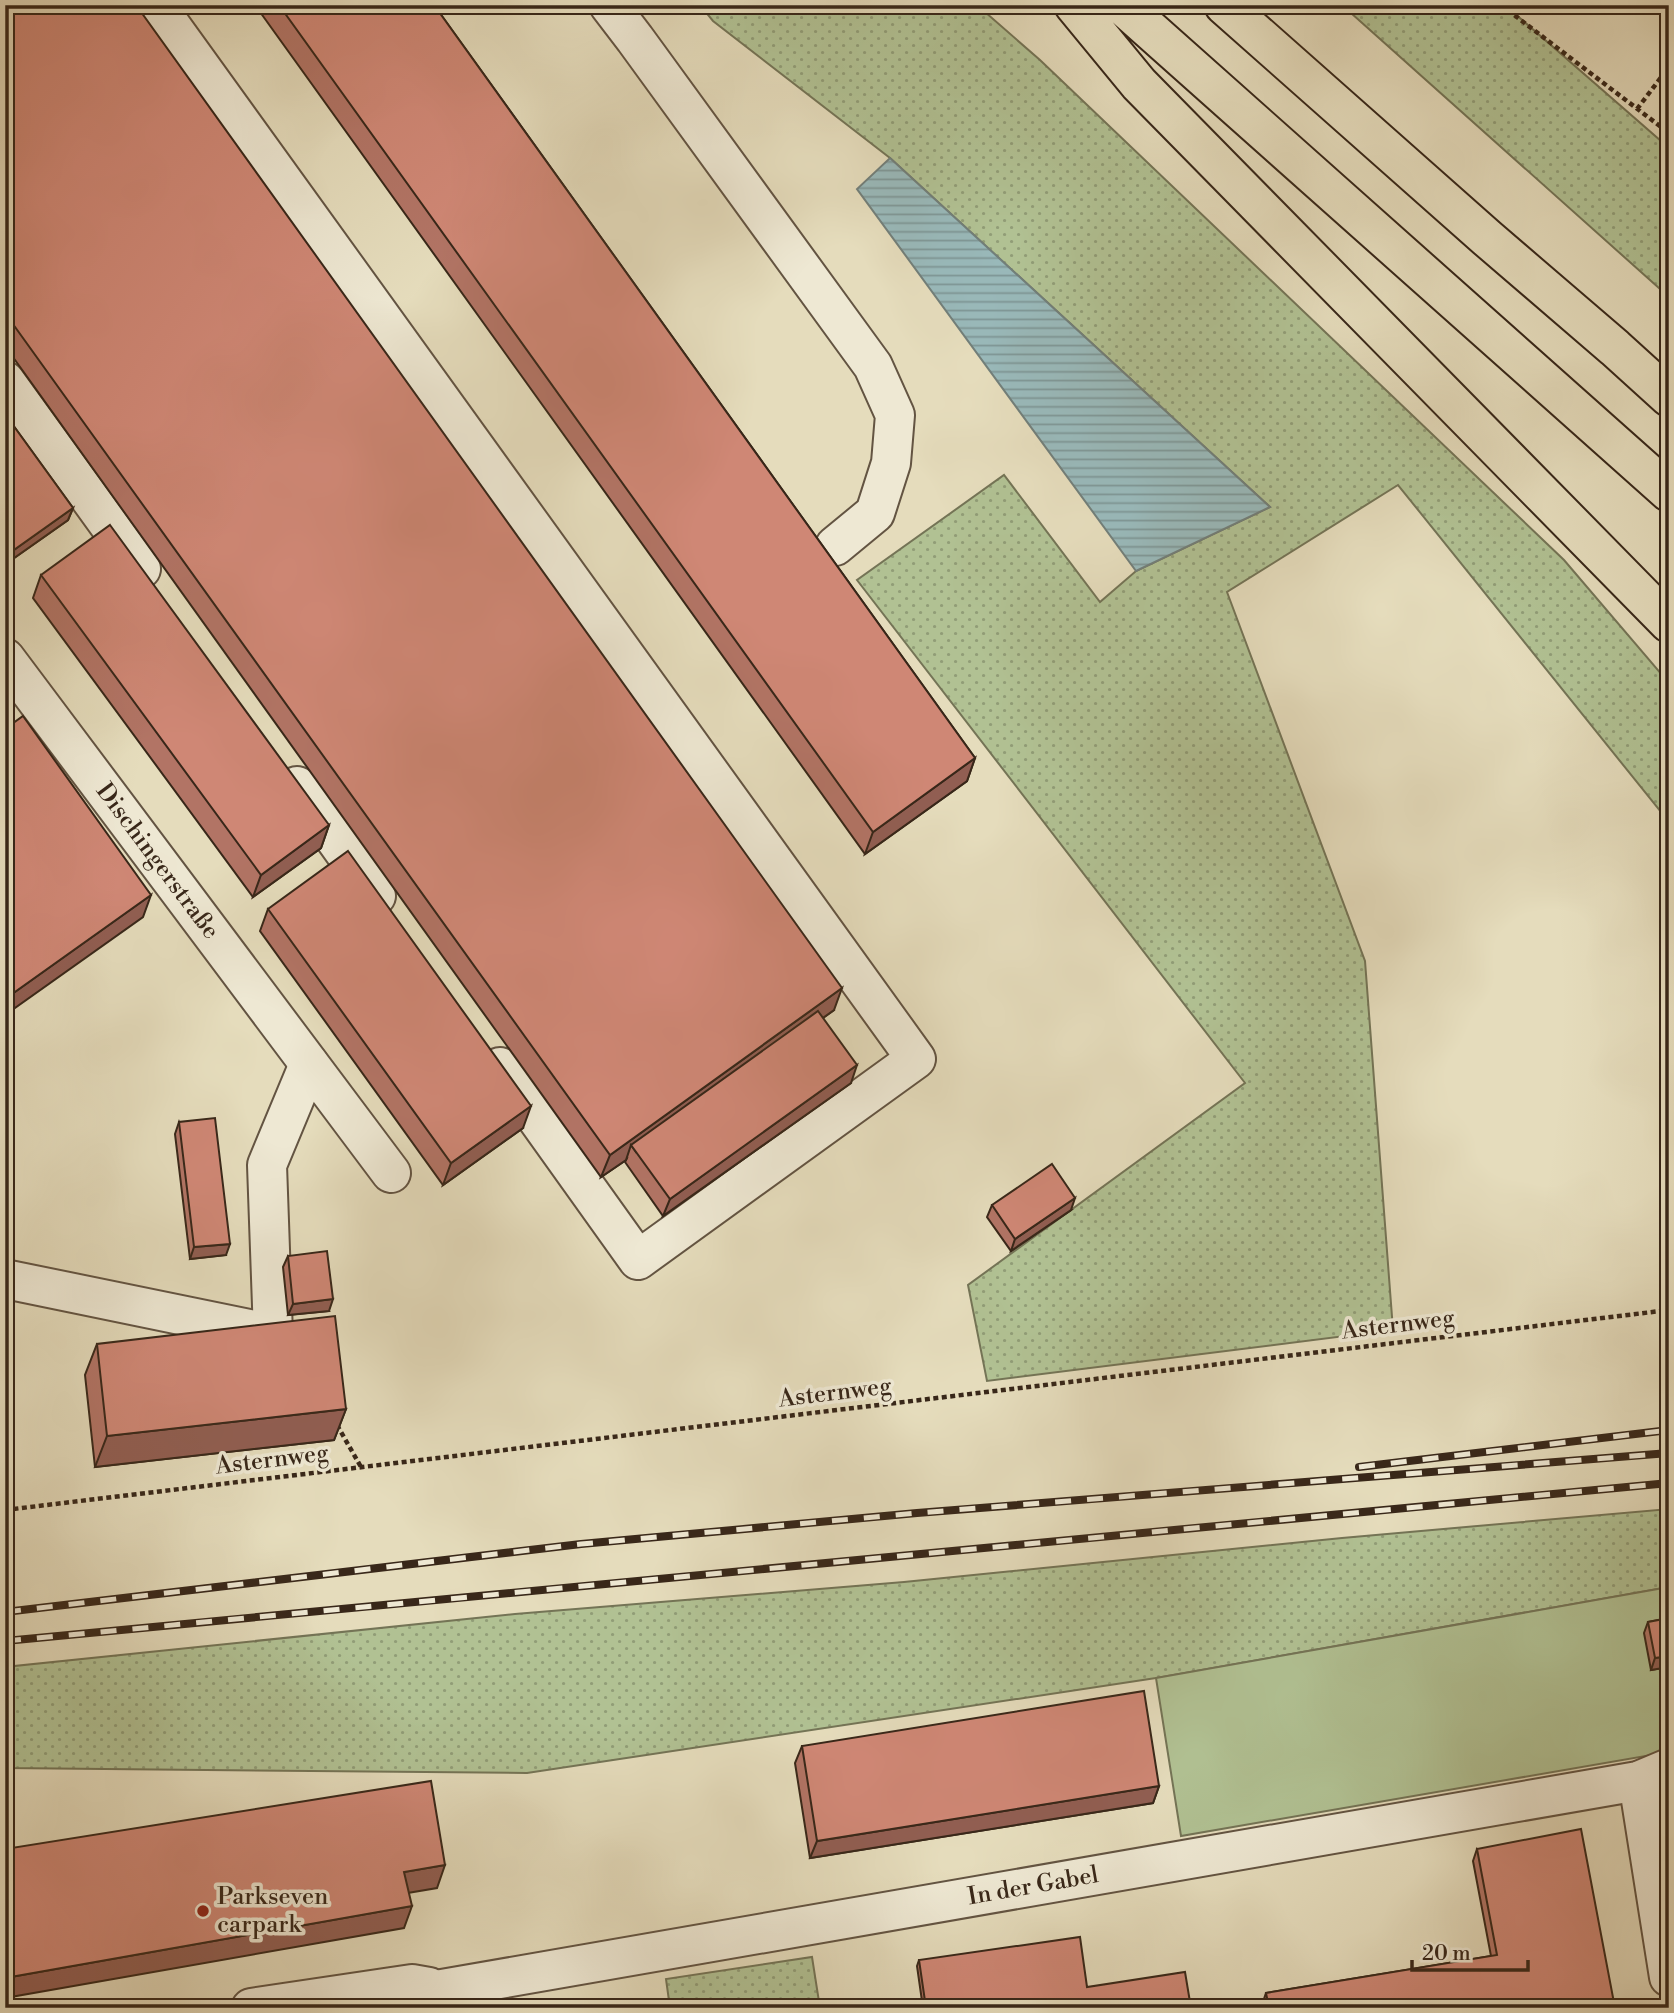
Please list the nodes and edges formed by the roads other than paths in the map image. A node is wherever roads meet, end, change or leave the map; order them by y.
1 (156, 5) edge
2 (609, 5) edge
3 (1073, 5) edge
4 (1122, 5) edge
5 (1224, 5) edge
6 (1615, 348) junction
7 (1669, 371) edge
8 (5, 381) edge
9 (1669, 397) edge
10 (1669, 492) edge
11 (835, 546) dead end
12 (159, 595) edge
13 (1669, 623) edge
14 (5, 658) edge
15 (281, 764) edge
16 (395, 922) edge
17 (476, 1034) edge
18 (309, 1064) junction
19 (391, 1173) dead end
20 (5, 1279) edge
21 (1653, 1774) edge
22 (1669, 1977) edge
23 (442, 1989) junction
24 (251, 2008) edge
25 (398, 2008) edge

1 - 17 street
2 - 11 street
3 - 13 highway
4 - 10 highway
5 - 6 highway
6 - 7 highway
6 - 9 highway
8 - 12 street
14 - 18 street, Dischingerstraße
15 - 16 street
18 - 19 street, Dischingerstraße
18 - 20 street
21 - 22 street
21 - 23 street, In der Gabel
23 - 24 street
23 - 25 street, In der Gabel

